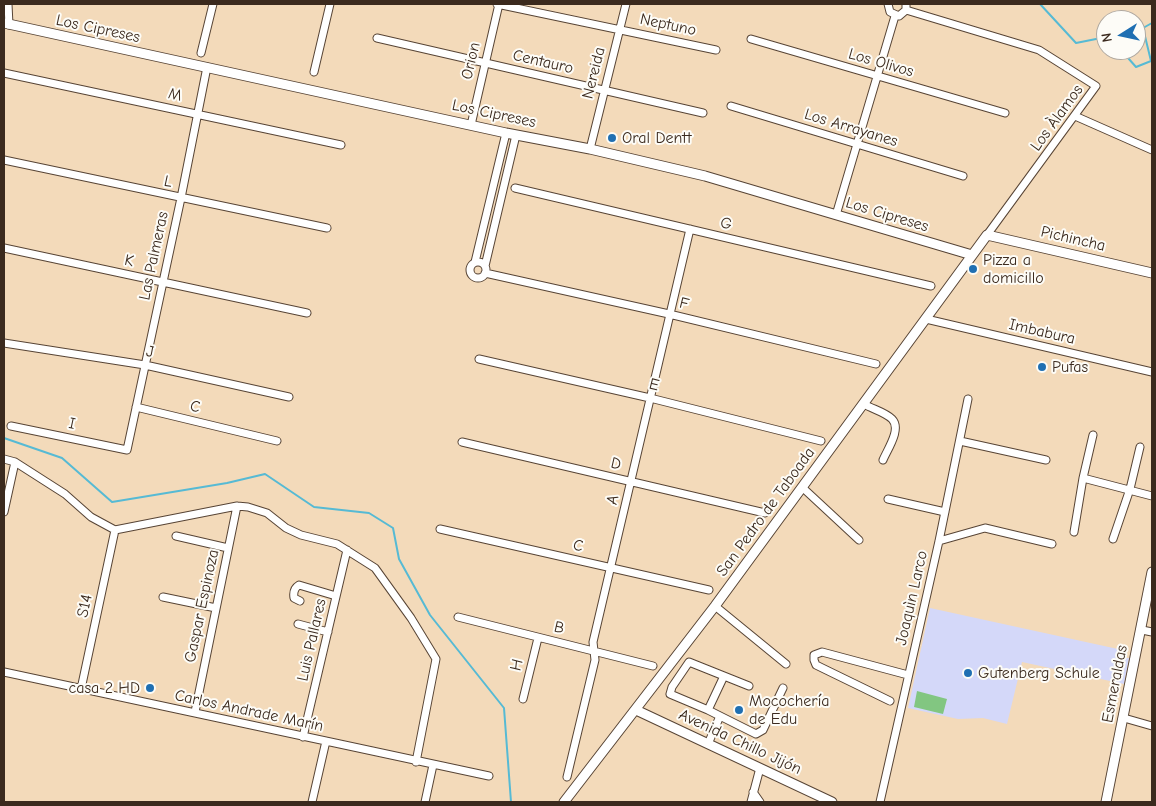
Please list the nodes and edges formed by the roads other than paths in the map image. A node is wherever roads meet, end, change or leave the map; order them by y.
1 (8, 4) edge
2 (213, 4) edge
3 (330, 4) edge
4 (498, 4) edge
5 (626, 4) edge
6 (888, 4) edge
7 (906, 7) edge
8 (895, 16) junction
9 (6, 24) edge
10 (620, 29) junction
11 (377, 38) dead end
12 (750, 39) dead end
13 (716, 50) dead end
14 (201, 53) dead end
15 (485, 63) junction
16 (207, 68) junction
17 (314, 72) dead end
18 (4, 73) edge
19 (877, 76) junction
20 (604, 91) junction
21 (732, 106) dead end
22 (703, 113) dead end
23 (1004, 113) dead end
24 (198, 114) junction
25 (1076, 116) junction
26 (471, 125) junction
27 (506, 133) junction
28 (516, 135) junction
29 (856, 144) junction
30 (341, 145) dead end
31 (590, 149) junction
32 (1152, 150) edge
33 (4, 160) edge
34 (963, 176) dead end
35 (515, 188) dead end
36 (181, 198) junction
37 (836, 215) junction
38 (327, 228) dead end
39 (690, 229) junction
40 (987, 235) junction
41 (4, 248) edge
42 (972, 256) junction
43 (475, 262) junction
44 (485, 270) junction
45 (1152, 273) edge
46 (163, 282) junction
47 (931, 286) dead end
48 (307, 313) dead end
49 (669, 314) junction
50 (926, 319) junction
51 (4, 343) edge
52 (479, 359) dead end
53 (876, 364) dead end
54 (145, 365) junction
55 (1152, 372) edge
56 (289, 397) dead end
57 (650, 398) junction
58 (968, 399) dead end
59 (864, 404) junction
60 (136, 407) junction
61 (11, 426) dead end
62 (1093, 435) dead end
63 (277, 441) dead end
64 (821, 441) dead end
65 (960, 441) junction
66 (462, 442) dead end
67 (1140, 447) dead end
68 (127, 450) joint
69 (4, 459) edge
70 (882, 460) dead end
71 (1046, 460) dead end
72 (15, 462) junction
73 (1083, 478) junction
74 (631, 482) junction
75 (803, 488) junction
76 (1130, 489) junction
77 (1152, 496) edge
78 (888, 499) dead end
79 (237, 506) junction
80 (4, 512) edge
81 (945, 512) junction
82 (765, 513) dead end
83 (440, 529) dead end
84 (115, 530) junction
85 (1074, 532) dead end
86 (176, 536) dead end
87 (1113, 539) dead end
88 (859, 540) dead end
89 (939, 541) junction
90 (1052, 544) dead end
91 (228, 548) junction
92 (347, 550) junction
93 (610, 567) junction
94 (1152, 572) edge
95 (709, 590) dead end
96 (336, 596) junction
97 (163, 597) dead end
98 (300, 601) dead end
99 (715, 606) junction
100 (216, 608) junction
101 (458, 617) dead end
102 (298, 624) dead end
103 (1142, 630) junction
104 (328, 632) junction
105 (1152, 632) edge
106 (538, 638) junction
107 (595, 651) junction
108 (786, 664) dead end
109 (653, 666) dead end
110 (4, 672) edge
111 (908, 675) junction
112 (724, 676) junction
113 (749, 686) dead end
114 (783, 688) dead end
115 (81, 689) junction
116 (523, 699) dead end
117 (890, 701) dead end
118 (636, 710) junction
119 (708, 710) junction
120 (195, 712) junction
121 (720, 716) junction
122 (1124, 718) junction
123 (1152, 726) edge
124 (303, 737) junction
125 (326, 741) junction
126 (708, 744) junction
127 (416, 762) junction
128 (433, 765) junction
129 (760, 768) junction
130 (489, 776) dead end
131 (567, 777) dead end
132 (753, 792) junction
133 (312, 802) edge
134 (425, 802) edge
135 (564, 802) edge
136 (751, 802) edge
137 (760, 802) edge
138 (832, 802) edge
139 (880, 802) edge
140 (1106, 802) edge

1 - 9 street
2 - 14 street
3 - 17 street
4 - 10 street, Neptuno
4 - 15 street, Orion
5 - 10 street, Nereida
6 - 8 street
7 - 8 street
7 - 25 street, Los Àlamos
8 - 19 street
9 - 16 street, Los Cipreses
10 - 13 street, Neptuno
10 - 20 street, Nereida
11 - 15 street, Centauro
12 - 19 street, Los Olivos
15 - 20 street, Centauro
15 - 26 street, Orion
16 - 24 street, Las Palmeras
16 - 26 street, Los Cipreses
18 - 24 street, M
19 - 23 street, Los Olivos
19 - 29 street
20 - 22 street, Centauro
20 - 31 street, Nereida
21 - 29 street, Los Arrayanes
24 - 30 street, M
24 - 36 street, Las Palmeras
25 - 32 street
25 - 40 street, Los Àlamos
26 - 27 street, Los Cipreses
27 - 28 street, Los Cipreses
27 - 43 street
28 - 31 street, Los Cipreses
28 - 44 street
29 - 34 street, Los Arrayanes
29 - 37 street
31 - 37 street, Los Cipreses
33 - 36 street, L
35 - 39 street, G
36 - 38 street, L
36 - 46 street, Las Palmeras
37 - 42 street, Los Cipreses
39 - 47 street, G
39 - 49 street, A
40 - 42 street, San Pedro de Taboada
40 - 45 street, Pichincha
41 - 46 street, K
42 - 50 street, San Pedro de Taboada
43 - 44 street
43 - 44 street
44 - 49 street, F
46 - 48 street, K
46 - 54 street, Las Palmeras
49 - 53 street, F
49 - 57 street, A
50 - 55 street, Imbabura
50 - 59 street, San Pedro de Taboada
51 - 54 street, J
52 - 57 street, E
54 - 56 street, J
54 - 60 street, Las Palmeras
57 - 64 street, E
57 - 74 street, A
58 - 65 street, Joaquìn Larco
59 - 70 street
59 - 75 street, San Pedro de Taboada
60 - 63 street, C
60 - 68 street, Las Palmeras
61 - 68 street, I
62 - 73 street
65 - 71 street
65 - 81 street, Joaquìn Larco
66 - 74 street, D
67 - 76 street
69 - 72 street
72 - 80 street
72 - 84 street
73 - 76 street
73 - 85 street
74 - 82 street, D
74 - 93 street, A
75 - 88 street
75 - 99 street, San Pedro de Taboada
76 - 77 street
76 - 87 street
78 - 81 street
79 - 84 street
79 - 91 street, Gaspar Espinoza
79 - 92 street
81 - 89 street, Joaquìn Larco
83 - 93 street, C
84 - 115 street, S14
86 - 91 street
89 - 90 street
89 - 111 street, Joaquìn Larco
91 - 100 street, Gaspar Espinoza
92 - 96 street, Luis Pallares
92 - 127 street
93 - 95 street, C
93 - 107 street, A
94 - 103 street, Esmeraldas
96 - 98 street
96 - 104 street, Luis Pallares
97 - 100 street
99 - 108 street
99 - 118 street, San Pedro de Taboada
100 - 120 street, Gaspar Espinoza
101 - 106 street, B
102 - 104 street
103 - 105 street
103 - 122 street, Esmeraldas
104 - 124 street, Luis Pallares
106 - 107 street, B
106 - 116 street, H
107 - 109 street, B
107 - 131 street, A
110 - 115 street, Carlos Andrade Marín
111 - 117 street
111 - 139 street, Joaquìn Larco
112 - 113 street
112 - 119 street
112 - 119 street
114 - 121 street
115 - 120 street, Carlos Andrade Marín
118 - 126 street, Avenida Chillo Jijón
118 - 135 street, San Pedro de Taboada
119 - 121 street
120 - 124 street, Carlos Andrade Marín
121 - 126 street
122 - 123 street
122 - 140 street, Esmeraldas
124 - 125 street, Carlos Andrade Marín
125 - 127 street, Carlos Andrade Marín
125 - 133 street
126 - 129 street, Avenida Chillo Jijón
127 - 128 street, Carlos Andrade Marín
128 - 130 street, Carlos Andrade Marín
128 - 134 street
129 - 132 street
129 - 138 street, Avenida Chillo Jijón
132 - 136 street
132 - 137 street

